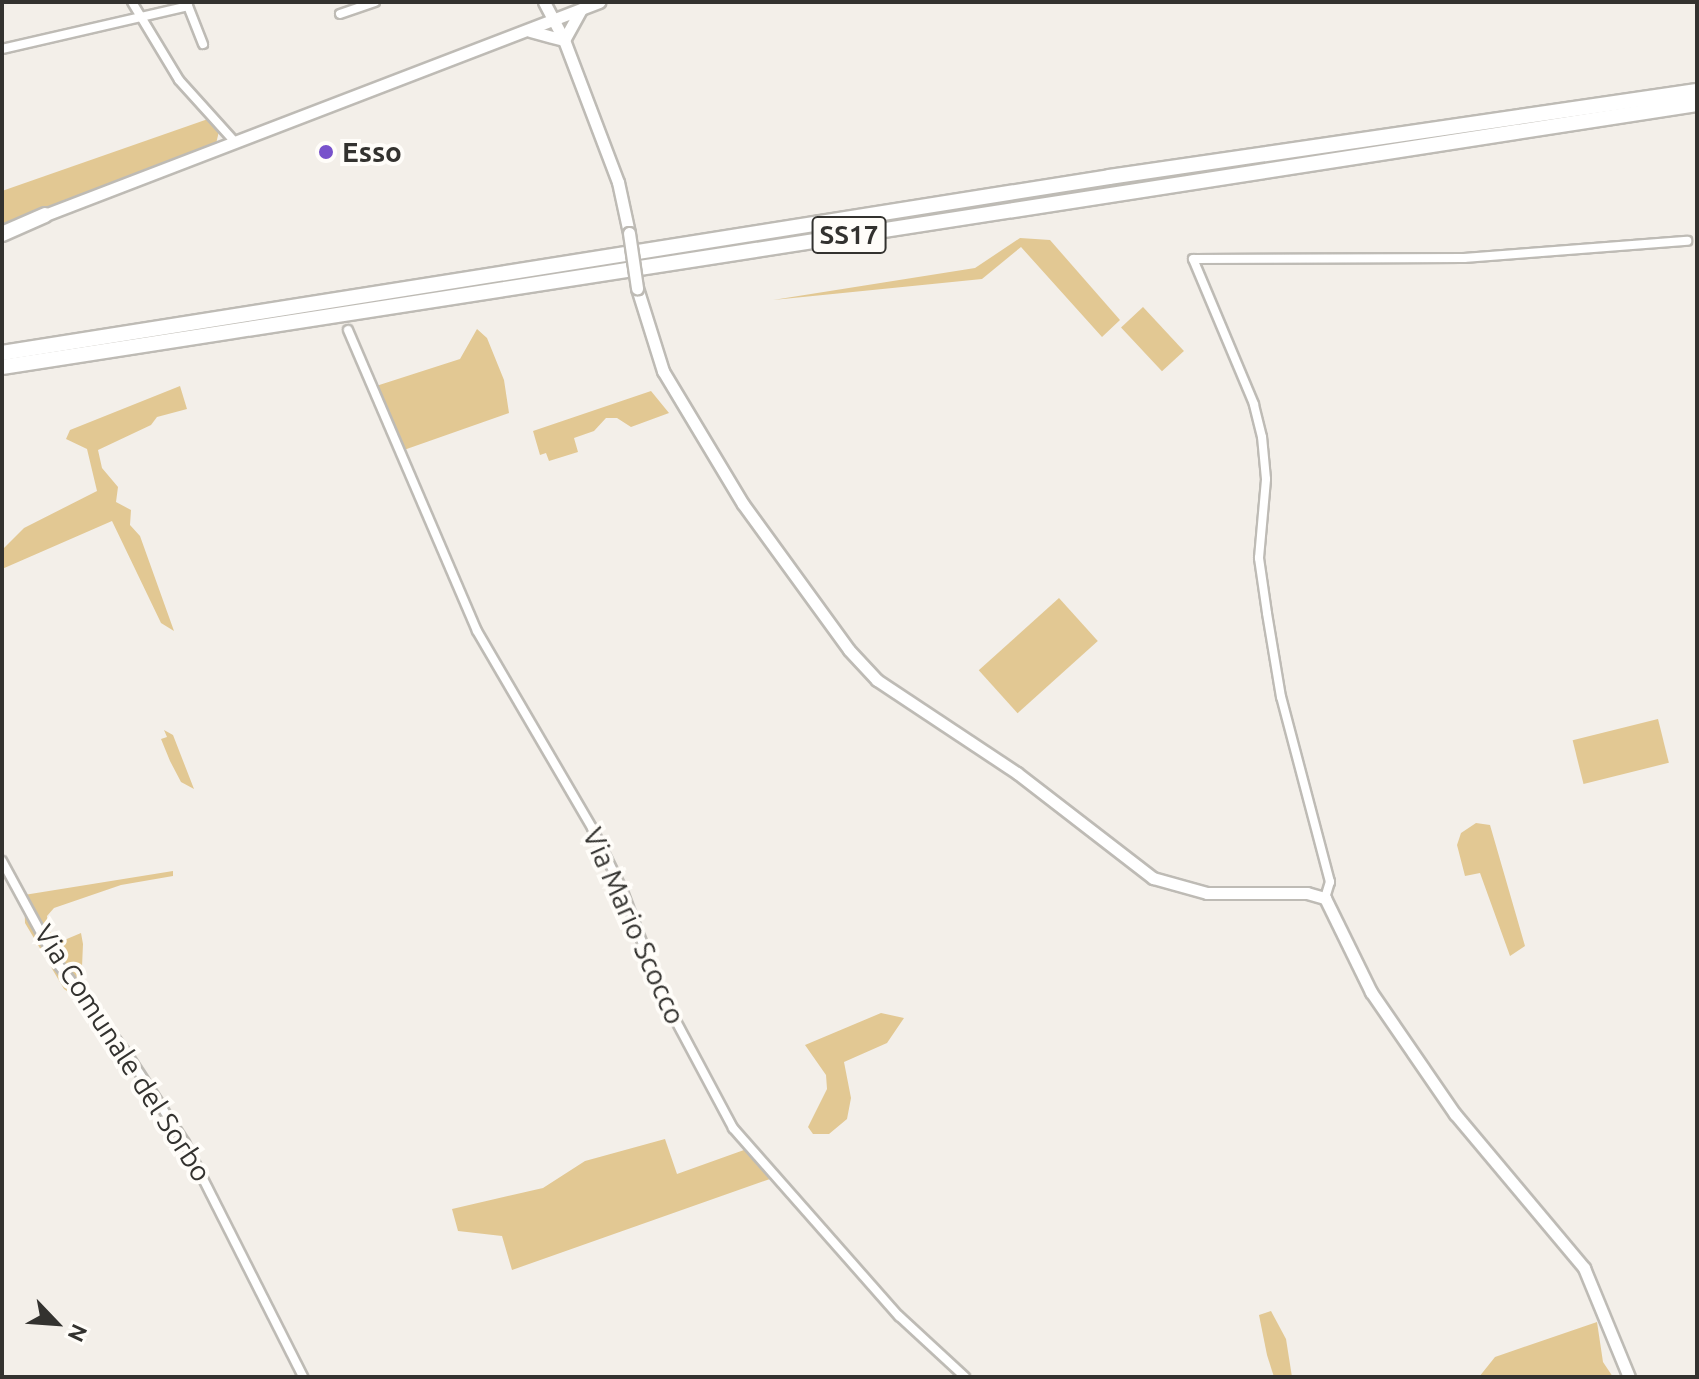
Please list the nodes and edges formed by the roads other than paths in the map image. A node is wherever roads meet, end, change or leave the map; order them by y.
1 (132, 2) edge
2 (375, 2) edge
3 (544, 2) edge
4 (599, 2) edge
5 (583, 8) junction
6 (340, 14) dead end
7 (139, 15) junction
8 (554, 19) junction
9 (525, 30) junction
10 (564, 40) junction
11 (203, 44) dead end
12 (2, 49) edge
13 (1697, 91) edge
14 (1697, 104) edge
15 (235, 142) junction
16 (45, 215) junction
17 (2, 227) edge
18 (2, 234) edge
19 (1687, 241) dead end
20 (348, 330) dead end
21 (2, 353) edge
22 (2, 367) edge
23 (2, 861) edge
24 (1325, 898) junction
25 (303, 1377) edge
26 (965, 1377) edge
27 (1629, 1377) edge

1 - 7 street
2 - 6 street
3 - 8 street
4 - 5 street
5 - 8 street
5 - 10 street
7 - 11 street
7 - 12 street
7 - 15 street
8 - 9 street
8 - 10 street
9 - 10 street
9 - 15 street
10 - 24 street, bridge
13 - 21 highway, SS17
14 - 22 highway, SS17
15 - 16 street
16 - 17 highway
16 - 18 highway
19 - 24 street
20 - 26 street, Via Mario Scocco
23 - 25 street, Via Comunale del Sorbo
24 - 27 street

